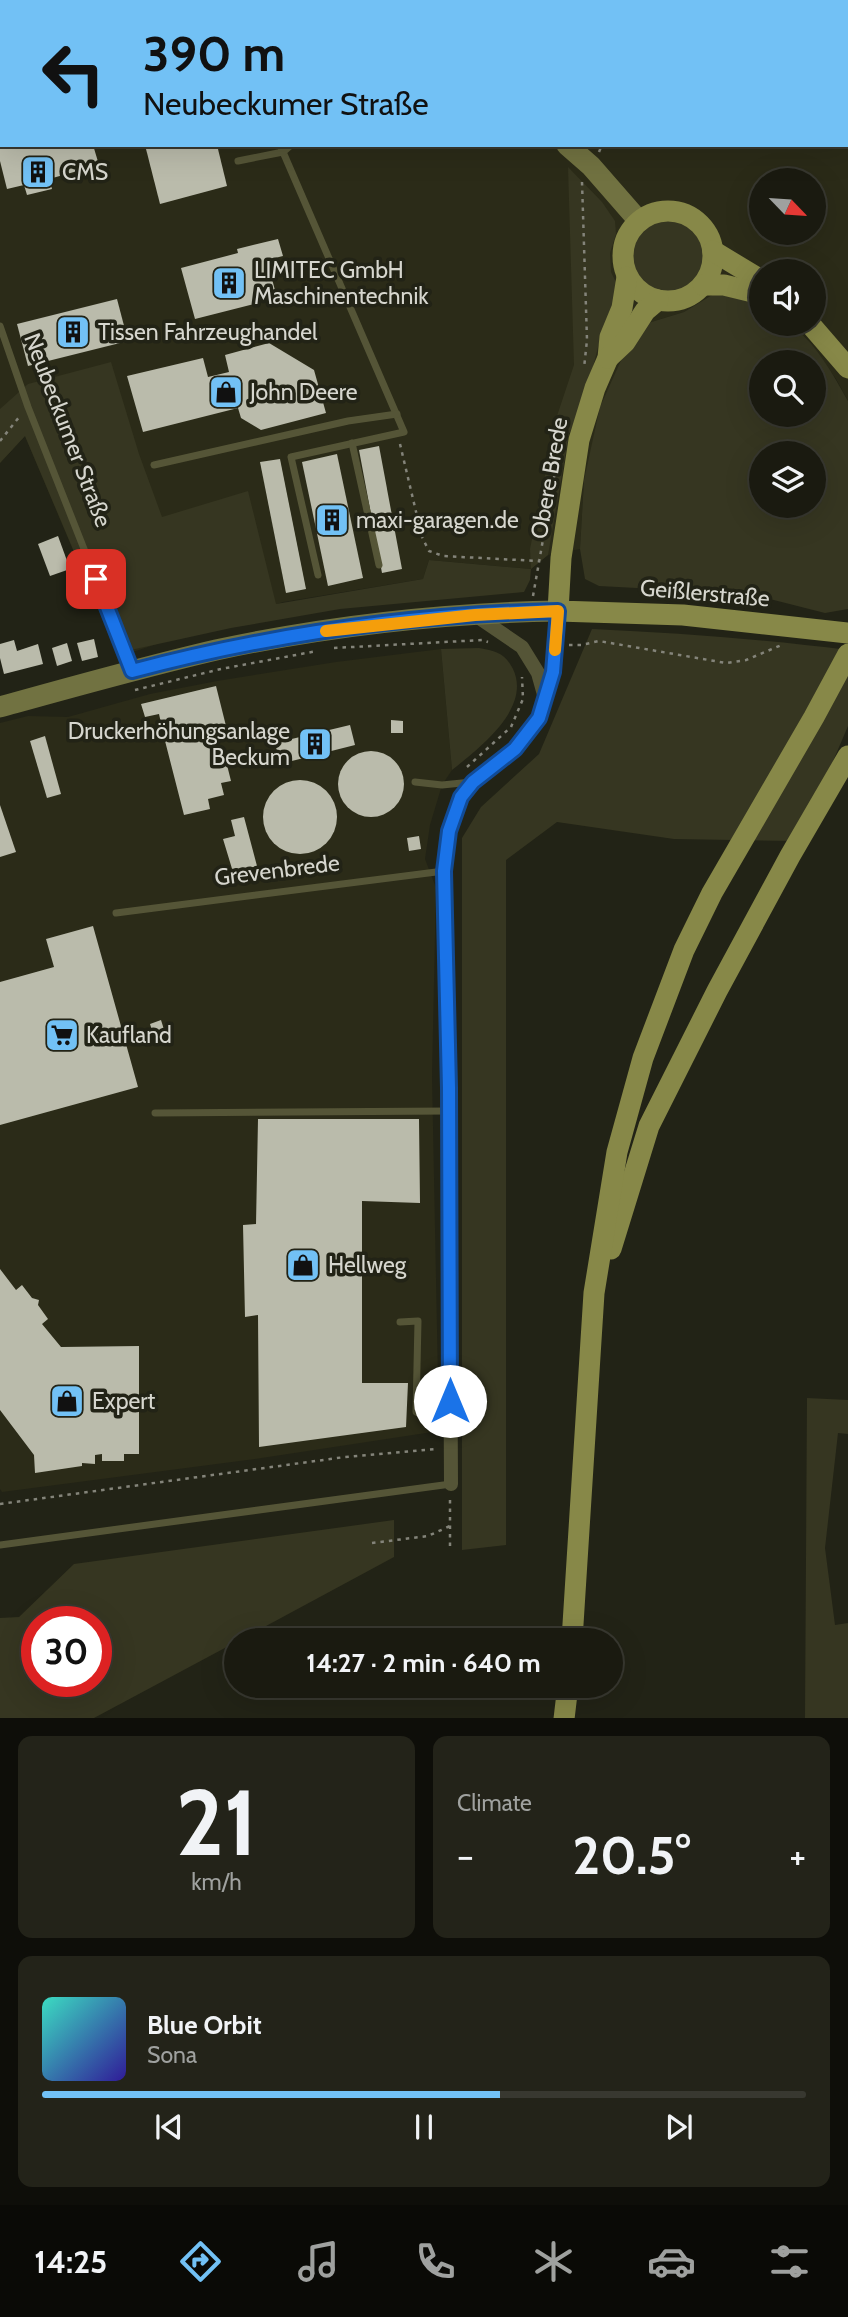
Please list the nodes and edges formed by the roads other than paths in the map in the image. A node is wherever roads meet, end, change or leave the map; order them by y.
1 (569, 147) edge
2 (281, 148) edge
3 (238, 161) dead end
4 (639, 221) junction
5 (713, 251) junction
6 (749, 273) edge
7 (627, 277) junction
8 (703, 285) junction
9 (749, 291) edge
10 (658, 300) junction
11 (0, 326) edge
12 (820, 336) edge
13 (608, 358) junction
14 (848, 368) edge
15 (397, 414) junction
16 (352, 443) junction
17 (154, 465) dead end
18 (379, 565) dead end
19 (318, 575) dead end
20 (558, 611) junction
21 (475, 615) junction
22 (848, 633) edge
23 (848, 654) edge
24 (132, 681) junction
25 (545, 699) junction
26 (0, 707) edge
27 (848, 756) edge
28 (415, 782) dead end
29 (473, 782) junction
30 (444, 871) junction
31 (116, 913) dead end
32 (449, 1111) junction
33 (156, 1113) dead end
34 (594, 1293) junction
35 (400, 1322) dead end
36 (450, 1427) junction
37 (450, 1484) joint
38 (0, 1545) edge
39 (573, 1628) edge
40 (566, 1698) edge
41 (564, 1718) edge

1 - 4 main road
2 - 3 lane
2 - 15 lane
4 - 5 main road
4 - 7 main road
5 - 6 main road
5 - 8 main road
7 - 10 main road
7 - 13 main road, Obere Brede
8 - 9 main road
8 - 10 main road
10 - 13 main road, Obere Brede
11 - 24 lane, Neubeckumer Straße
12 - 14 main road
13 - 20 main road, Obere Brede
15 - 16 lane
15 - 17 lane
16 - 18 lane
16 - 19 lane
20 - 21 main road
20 - 22 main road, Geißlerstraße
20 - 25 street
21 - 24 main road
21 - 25 street
23 - 34 main road
24 - 26 main road
25 - 29 street
27 - 34 main road
28 - 29 lane
29 - 30 street
30 - 31 lane, Grevenbrede
30 - 32 street
32 - 33 lane
32 - 36 street
34 - 39 main road
35 - 36 lane
36 - 37 street
37 - 38 lane
40 - 41 main road

